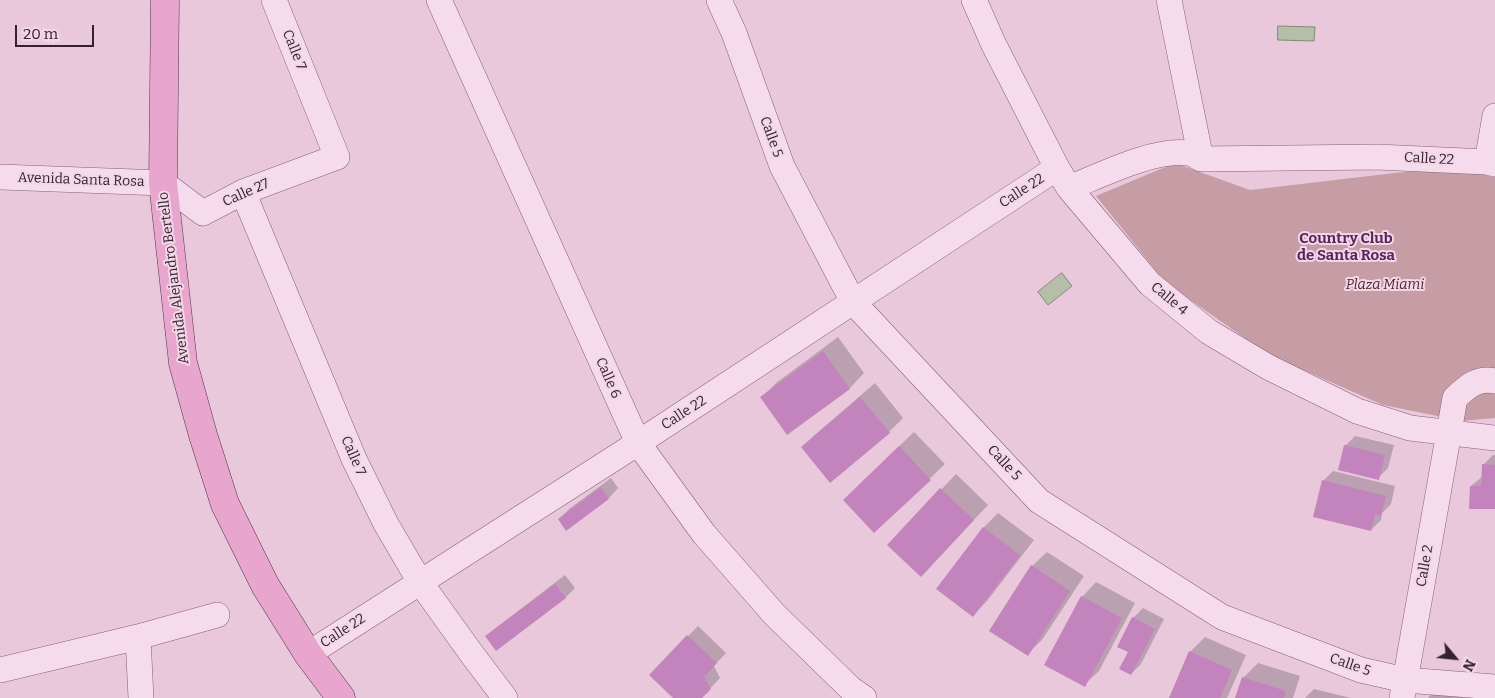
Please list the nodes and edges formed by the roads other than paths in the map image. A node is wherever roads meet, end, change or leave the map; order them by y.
1 (164, 0) edge
2 (274, 0) edge
3 (439, 0) edge
4 (719, 0) edge
5 (974, 0) edge
6 (1170, 0) edge
7 (1495, 116) edge
8 (337, 156) joint
9 (1201, 159) junction
10 (1491, 163) edge
11 (0, 177) edge
12 (1063, 178) junction
13 (163, 183) junction
14 (243, 192) junction
15 (853, 302) junction
16 (1495, 381) edge
17 (1447, 433) junction
18 (1495, 438) edge
19 (638, 443) junction
20 (420, 582) junction
21 (217, 615) dead end
22 (138, 637) junction
23 (308, 654) junction
24 (0, 670) edge
25 (1495, 686) edge
26 (1404, 689) edge
27 (141, 698) edge
28 (342, 698) edge
29 (506, 698) edge
30 (864, 698) edge

1 - 13 main road, Avenida Alejandro Bertello
2 - 8 street, Calle 7
3 - 19 street, Calle 6
4 - 15 street, Calle 5
5 - 12 street, Calle 4
6 - 9 street
7 - 10 street
8 - 14 street, Calle 27
9 - 10 street, Calle 22
9 - 12 street, Calle 22
11 - 13 street, Avenida Santa Rosa
12 - 15 street, Calle 22
12 - 17 street, Calle 4
13 - 14 street, Calle 27
13 - 23 main road, Avenida Alejandro Bertello
14 - 20 street, Calle 7
15 - 19 street, Calle 22
15 - 26 street, Calle 5
16 - 17 street, Calle 2
17 - 18 street, Calle 4
17 - 26 street, Calle 2
19 - 20 street, Calle 22
19 - 30 street, Calle 6
20 - 23 street, Calle 22
20 - 29 street, Calle 7
21 - 22 street
22 - 24 street
22 - 27 street
23 - 28 main road, Avenida Alejandro Bertello
25 - 26 street, Calle 5

